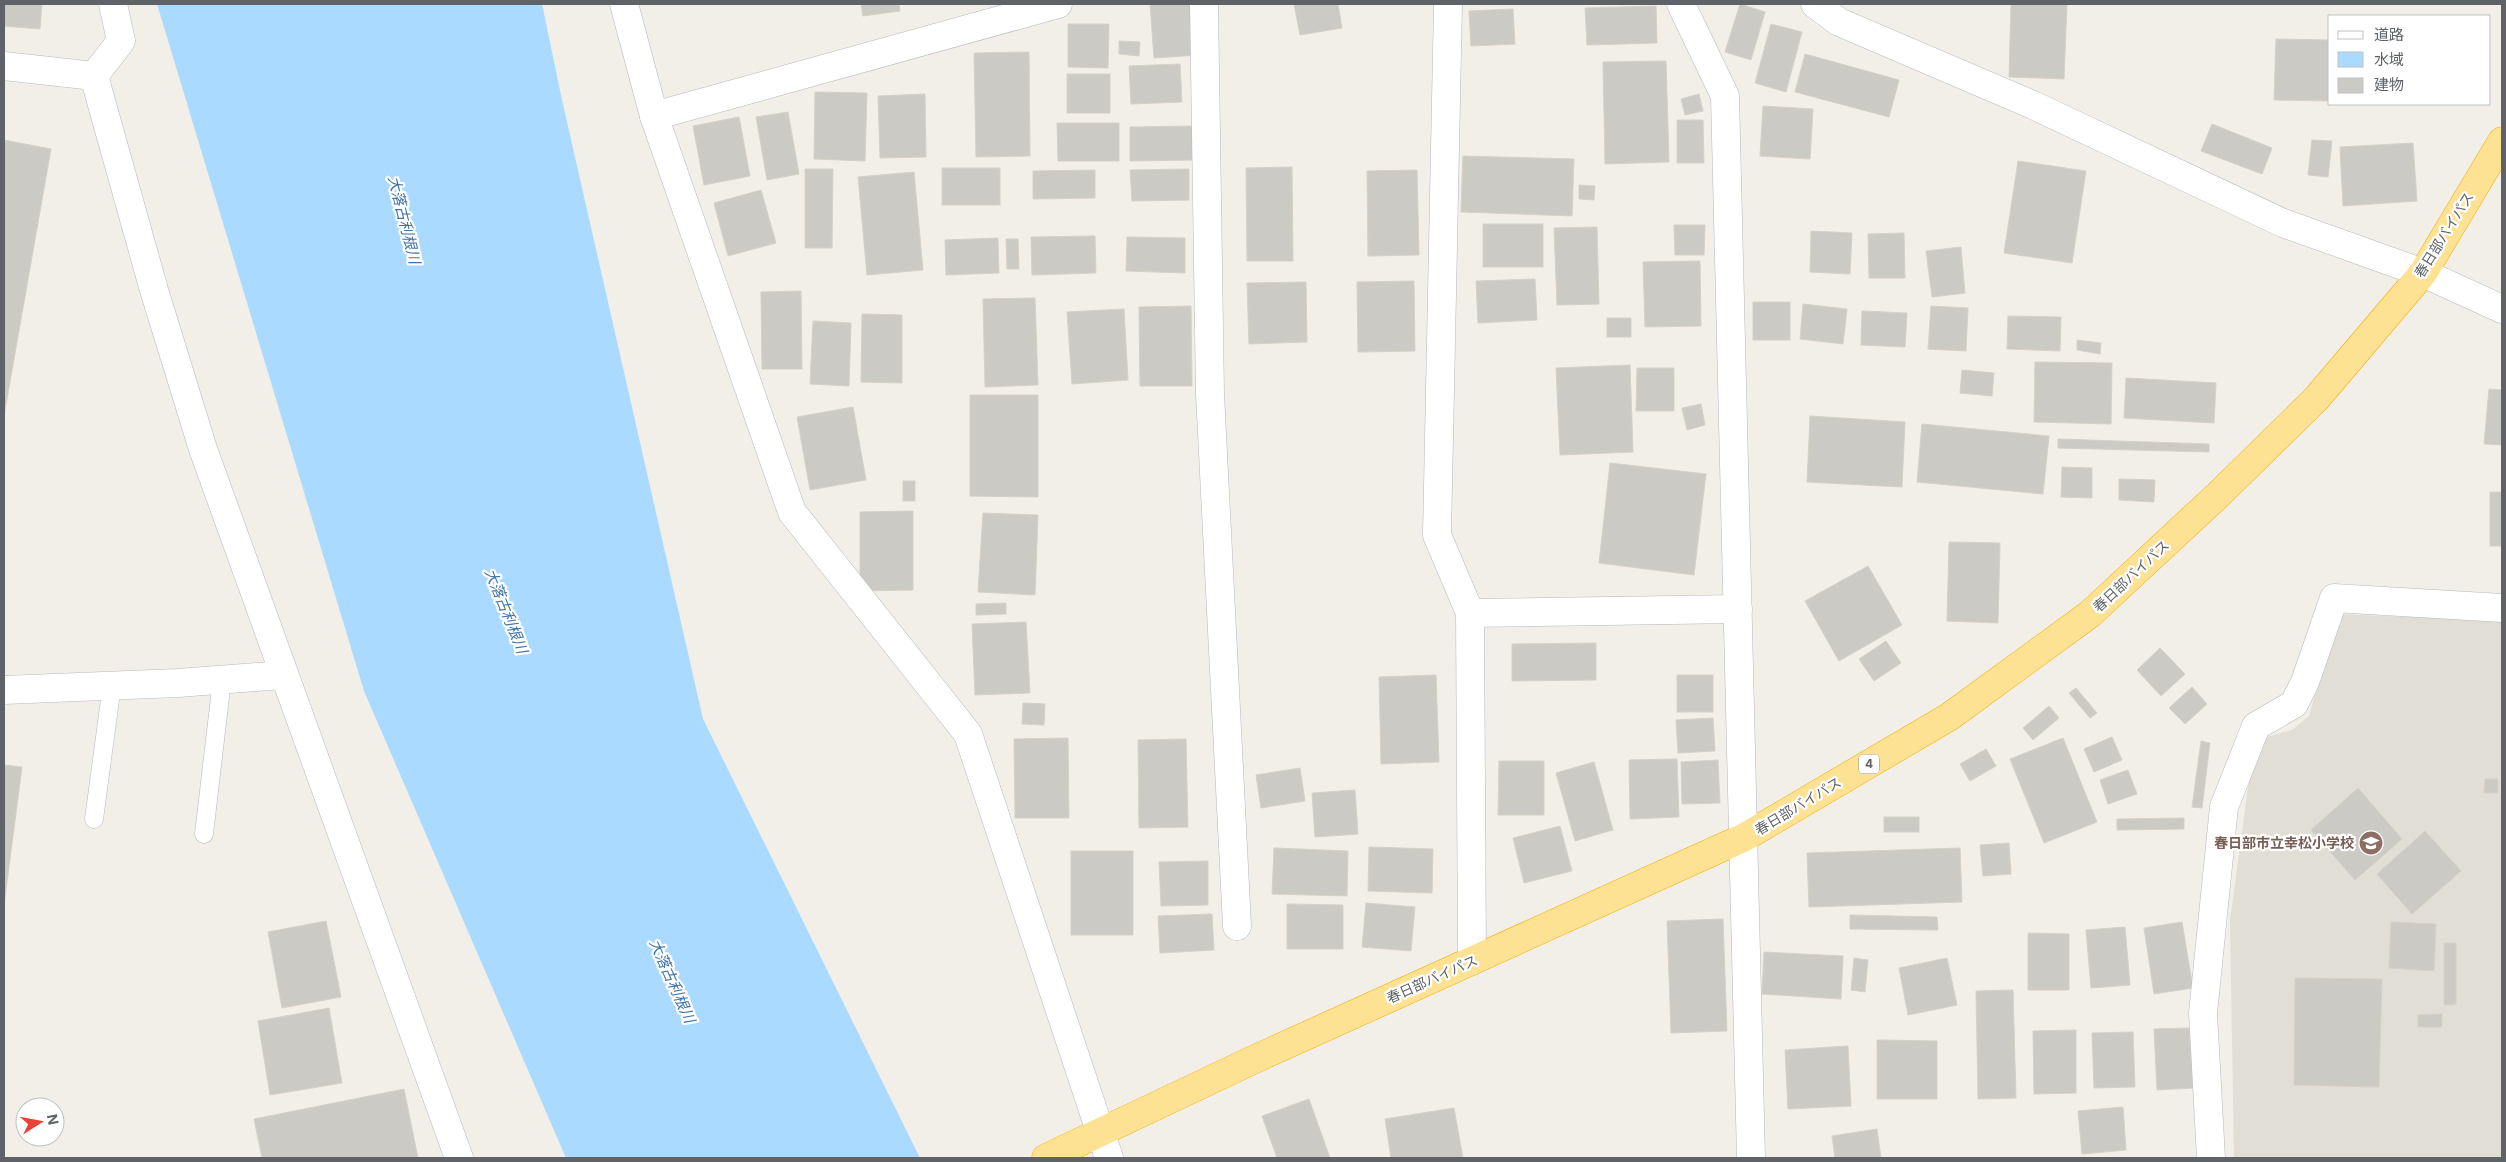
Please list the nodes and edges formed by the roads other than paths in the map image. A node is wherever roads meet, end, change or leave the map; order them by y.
1 (113, 4) edge
2 (624, 4) edge
3 (1058, 4) edge
4 (1204, 4) edge
5 (1448, 4) edge
6 (1681, 4) edge
7 (1815, 4) edge
8 (1030, 8) edge
9 (4, 66) edge
10 (94, 76) junction
11 (654, 116) junction
12 (2502, 141) edge
13 (2423, 273) junction
14 (2502, 309) edge
15 (2502, 608) edge
16 (1738, 609) junction
17 (1470, 613) junction
18 (283, 676) junction
19 (222, 680) junction
20 (112, 685) junction
21 (4, 690) edge
22 (94, 819) dead end
23 (204, 834) dead end
24 (1743, 838) junction
25 (1237, 926) dead end
26 (1472, 961) junction
27 (1105, 1146) edge
28 (1053, 1155) edge
29 (459, 1158) edge
30 (1751, 1158) edge
31 (2211, 1158) edge

1 - 10 street
2 - 11 street
3 - 8 street
4 - 25 street
5 - 17 street
6 - 16 street
7 - 13 street
8 - 11 street
9 - 10 street
10 - 18 street
11 - 27 street
12 - 13 highway, 春日部バイパス / 4
13 - 14 street
13 - 24 highway, 春日部バイパス / 4
15 - 31 street
16 - 17 street
16 - 24 street
17 - 26 street
18 - 19 street
18 - 29 street
19 - 20 street
19 - 23 lane
20 - 21 street
20 - 22 lane
24 - 26 highway, 春日部バイパス / 4
24 - 30 street
26 - 27 highway, 春日部バイパス / 4
27 - 28 highway, 春日部バイパス / 4

